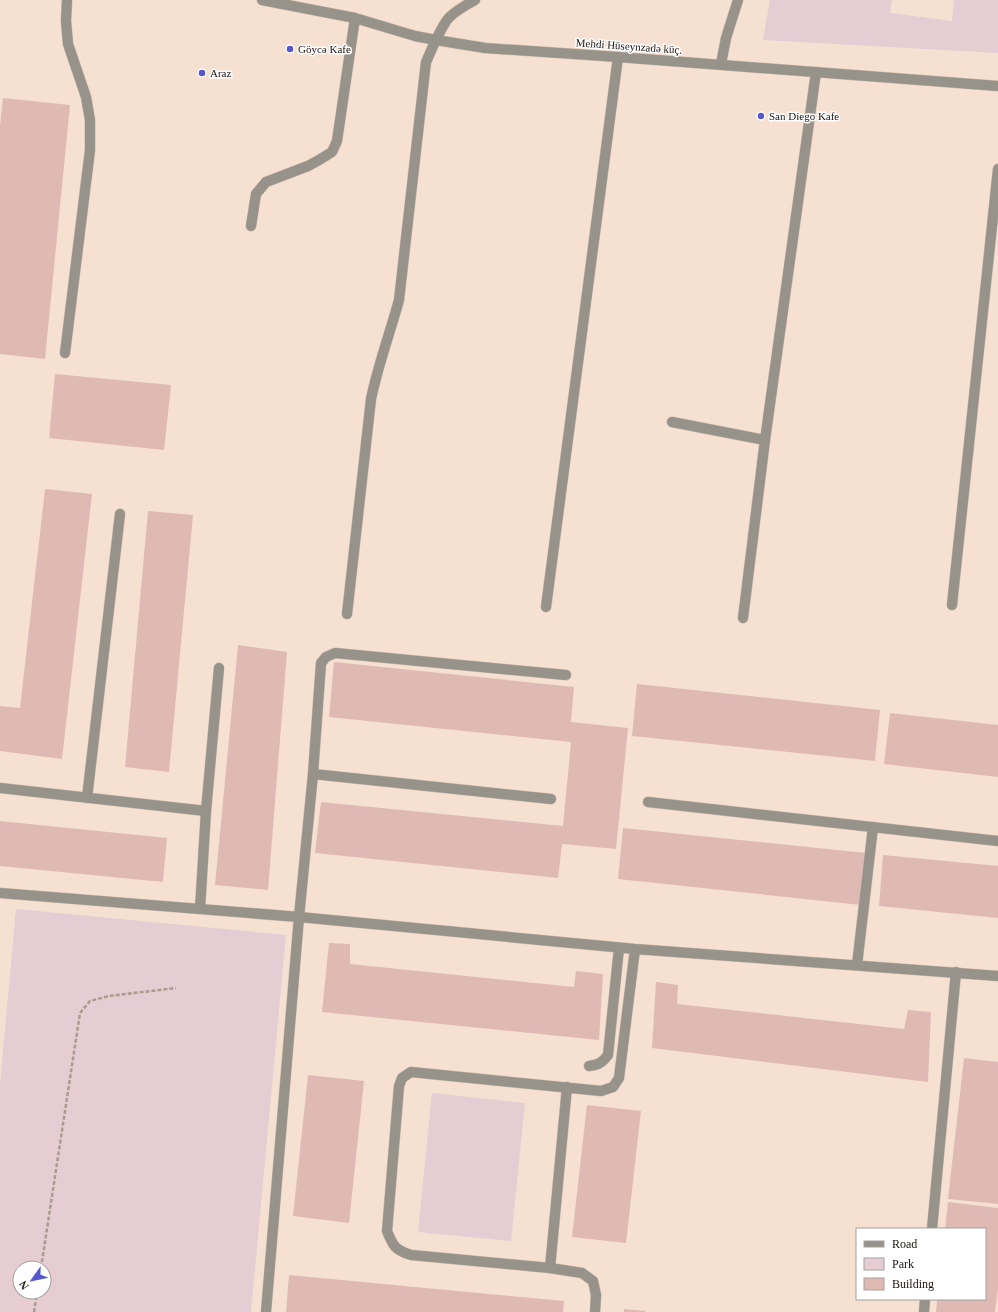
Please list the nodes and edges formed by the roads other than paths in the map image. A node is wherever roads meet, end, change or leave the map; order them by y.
1 (68, 0) edge
2 (262, 0) edge
3 (475, 0) edge
4 (738, 0) edge
5 (355, 18) junction
6 (436, 40) junction
7 (618, 57) junction
8 (721, 64) junction
9 (816, 72) junction
10 (998, 86) edge
11 (998, 169) edge
12 (251, 226) dead end
13 (65, 353) dead end
14 (672, 422) dead end
15 (765, 440) junction
16 (120, 514) dead end
17 (952, 605) dead end
18 (546, 607) dead end
19 (347, 614) dead end
20 (742, 618) dead end
21 (219, 668) dead end
22 (566, 675) dead end
23 (313, 774) junction
24 (0, 788) edge
25 (87, 798) junction
26 (551, 799) dead end
27 (648, 802) dead end
28 (206, 811) junction
29 (873, 827) junction
30 (998, 841) edge
31 (0, 893) edge
32 (200, 909) junction
33 (299, 917) junction
34 (619, 948) junction
35 (635, 949) junction
36 (857, 965) junction
37 (956, 972) junction
38 (998, 976) edge
39 (589, 1066) dead end
40 (567, 1087) junction
41 (932, 1228) edge
42 (550, 1268) junction
43 (925, 1300) edge
44 (266, 1312) edge
45 (595, 1312) edge
46 (924, 1312) edge

1 - 13 street
2 - 5 street, Mehdi Hüseynzadə küç.
3 - 6 street
4 - 8 street
5 - 6 street, Mehdi Hüseynzadə küç.
5 - 12 street
6 - 7 street, Mehdi Hüseynzadə küç.
6 - 19 street
7 - 8 street, Mehdi Hüseynzadə küç.
7 - 18 street
8 - 9 street, Mehdi Hüseynzadə küç.
9 - 10 street, Mehdi Hüseynzadə küç.
9 - 15 street
11 - 17 street
14 - 15 street
15 - 20 street
16 - 25 street
21 - 28 street
22 - 23 street
23 - 26 street
23 - 33 street
24 - 25 street
25 - 28 street
27 - 29 street
28 - 32 street
29 - 30 street
29 - 36 street
31 - 32 street
32 - 33 street
33 - 34 street
33 - 44 street
34 - 35 street
34 - 39 street
35 - 36 street
35 - 40 street
36 - 37 street
37 - 38 street
37 - 41 street
40 - 42 street
40 - 42 street
42 - 45 street
43 - 46 street

